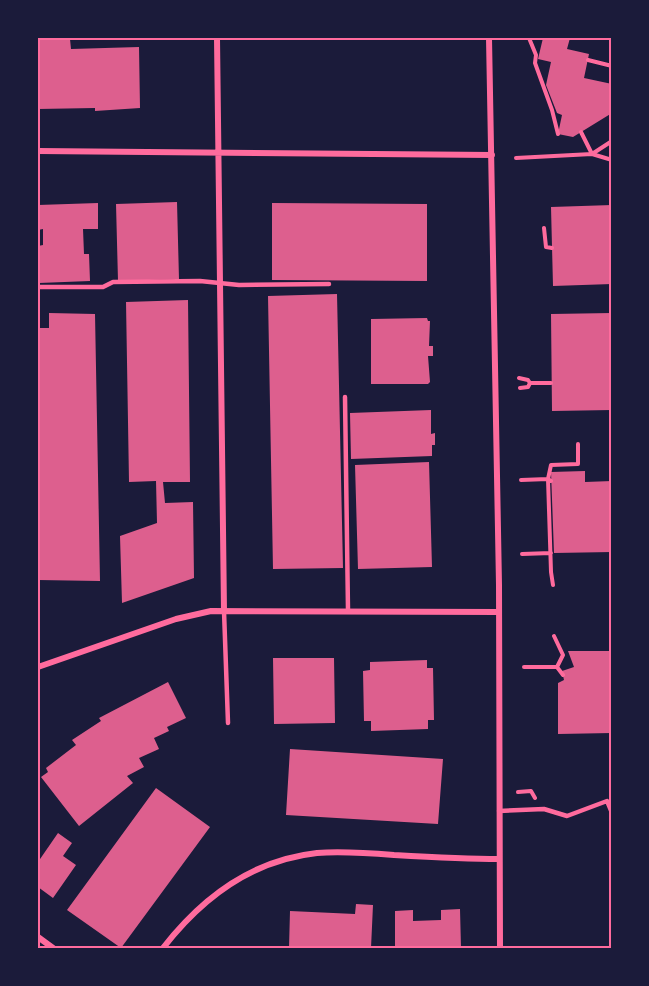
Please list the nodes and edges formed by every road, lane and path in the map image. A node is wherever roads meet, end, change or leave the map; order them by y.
1 (217, 38) edge
2 (489, 38) edge
3 (529, 38) edge
4 (532, 46) junction
5 (541, 48) dead end
6 (588, 60) dead end
7 (612, 66) edge
8 (580, 132) dead end
9 (558, 134) dead end
10 (612, 141) edge
11 (38, 151) edge
12 (219, 153) junction
13 (592, 154) junction
14 (492, 155) junction
15 (516, 158) dead end
16 (612, 160) edge
17 (544, 228) dead end
18 (552, 248) dead end
19 (220, 282) junction
20 (329, 284) dead end
21 (38, 286) edge
22 (519, 378) dead end
23 (551, 382) dead end
24 (530, 383) junction
25 (520, 388) dead end
26 (345, 397) dead end
27 (578, 444) dead end
28 (520, 480) dead end
29 (550, 480) junction
30 (551, 553) junction
31 (522, 554) dead end
32 (553, 585) dead end
33 (348, 610) junction
34 (225, 611) junction
35 (499, 612) junction
36 (554, 636) dead end
37 (38, 667) edge
38 (524, 667) dead end
39 (557, 667) junction
40 (563, 675) dead end
41 (228, 723) dead end
42 (518, 792) dead end
43 (536, 800) dead end
44 (499, 810) junction
45 (612, 813) edge
46 (499, 859) junction
47 (38, 937) edge
48 (53, 948) edge
49 (163, 948) edge
50 (500, 948) edge

1 - 12 street
2 - 14 street
3 - 4 path
4 - 5 path
4 - 9 path
6 - 7 path
8 - 13 path
10 - 13 path
11 - 12 street
12 - 14 street
12 - 19 street
13 - 15 path
13 - 16 path
14 - 35 street
17 - 18 path
19 - 20 lane
19 - 21 lane
19 - 34 street
22 - 24 path
23 - 24 path
24 - 25 path
26 - 33 lane
27 - 29 path
28 - 29 path
29 - 30 path
30 - 31 path
30 - 32 path
33 - 34 street
33 - 35 street
34 - 37 street
34 - 41 lane
35 - 44 street
36 - 39 path
38 - 39 path
39 - 40 path
42 - 43 path
44 - 45 lane
44 - 46 street
46 - 49 street
46 - 50 street
47 - 48 street

